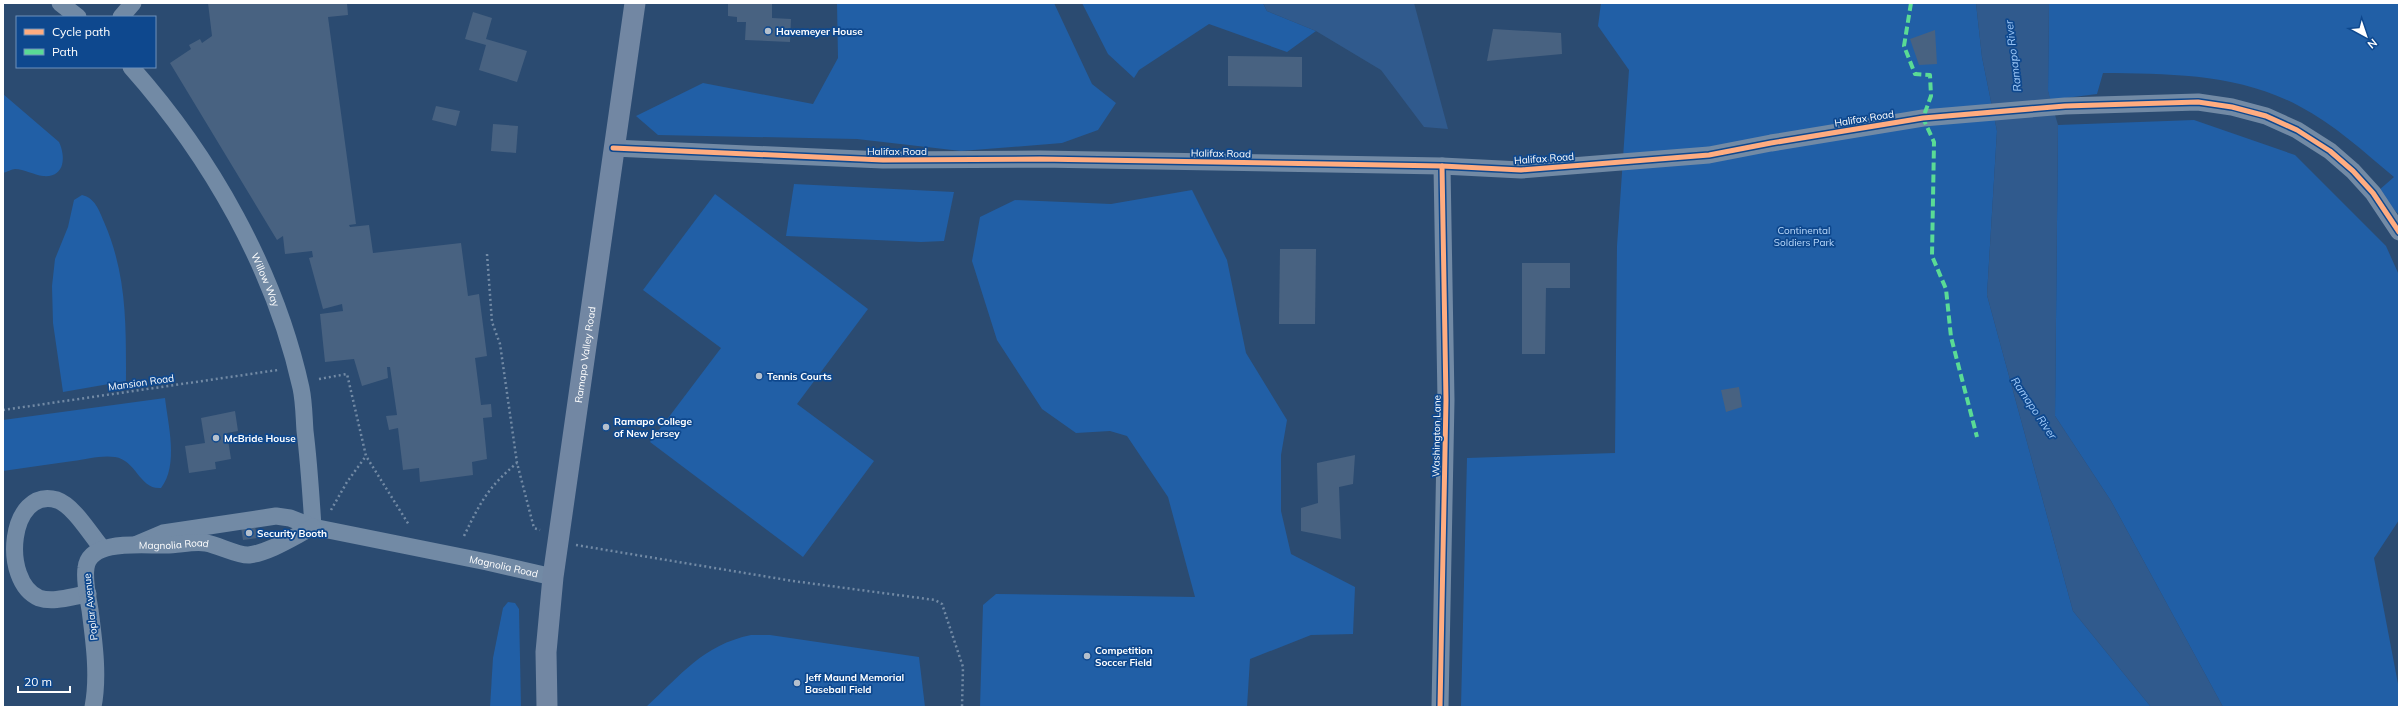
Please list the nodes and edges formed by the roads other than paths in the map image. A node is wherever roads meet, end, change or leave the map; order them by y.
1 (60, 3) edge
2 (133, 3) edge
3 (635, 3) edge
4 (77, 16) edge
5 (122, 16) edge
6 (132, 68) edge
7 (613, 148) junction
8 (1442, 166) junction
9 (2399, 232) edge
10 (313, 527) junction
11 (136, 544) junction
12 (102, 548) junction
13 (553, 577) junction
14 (88, 594) junction
15 (93, 707) edge
16 (547, 707) edge
17 (1440, 707) edge

1 - 4 street
2 - 5 street
3 - 7 main road, Ramapo Valley Road
6 - 10 street, Willow Way
7 - 8 street, Halifax Road
7 - 13 main road, Ramapo Valley Road
8 - 9 street, Halifax Road
8 - 17 street, Washington Lane
10 - 11 street, Magnolia Road
10 - 11 street, Magnolia Road
10 - 13 street, Magnolia Road
11 - 12 street
12 - 14 street, Poplar Avenue
12 - 14 street
13 - 16 main road, Ramapo Valley Road
14 - 15 street, Poplar Avenue

